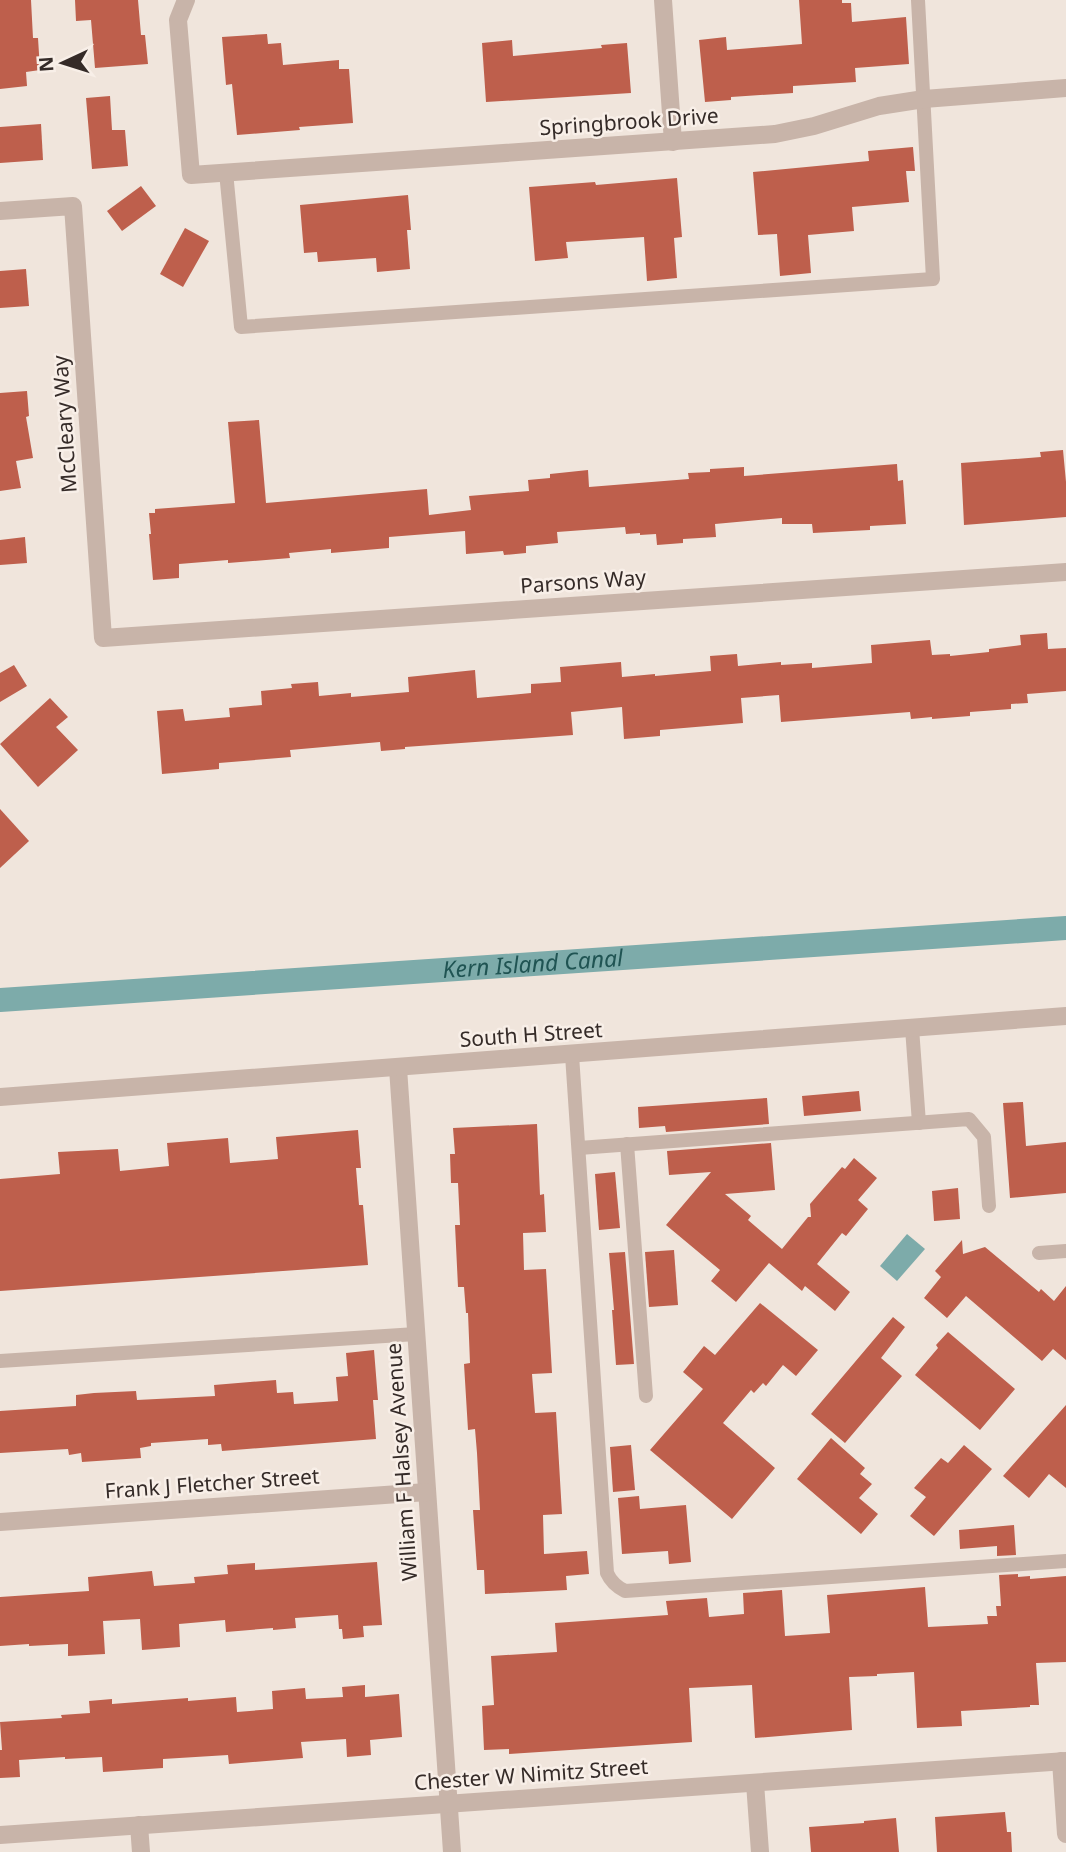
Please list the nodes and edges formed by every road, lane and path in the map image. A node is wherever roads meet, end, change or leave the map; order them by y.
1 (186, 0) edge
2 (663, 0) edge
3 (918, 0) edge
4 (1066, 88) edge
5 (924, 99) junction
6 (673, 142) junction
7 (226, 172) junction
8 (0, 211) edge
9 (1066, 572) edge
10 (103, 639) joint
11 (1066, 1016) edge
12 (912, 1028) junction
13 (572, 1055) junction
14 (398, 1068) junction
15 (0, 1097) edge
16 (919, 1123) junction
17 (627, 1144) junction
18 (579, 1148) junction
19 (989, 1206) dead end
20 (1066, 1251) edge
21 (1039, 1253) dead end
22 (416, 1335) junction
23 (0, 1361) edge
24 (646, 1396) dead end
25 (427, 1492) junction
26 (0, 1522) edge
27 (1066, 1561) edge
28 (1063, 1761) edge
29 (755, 1783) junction
30 (449, 1804) junction
31 (139, 1825) junction
32 (1066, 1834) edge
33 (0, 1835) edge
34 (141, 1852) edge
35 (452, 1852) edge
36 (760, 1852) edge

1 - 7 street, Springbrook Drive
2 - 6 street
3 - 5 lane
4 - 5 street, Springbrook Drive
5 - 6 street, Springbrook Drive
5 - 7 lane
6 - 7 street, Springbrook Drive
8 - 10 street, McCleary Way
9 - 10 street, Parsons Way
11 - 12 street, South H Street
12 - 13 street, South H Street
12 - 16 lane
13 - 14 street, South H Street
13 - 18 lane
14 - 15 street, South H Street
14 - 22 street, William F Halsey Avenue
16 - 17 lane
16 - 19 lane
17 - 18 lane
17 - 24 lane
18 - 27 lane
20 - 21 lane
22 - 23 lane
22 - 25 street, William F Halsey Avenue
25 - 26 street, Frank J Fletcher Street
25 - 30 street, William F Halsey Avenue
28 - 29 street, Chester W Nimitz Street
28 - 32 street
29 - 30 street, Chester W Nimitz Street
29 - 36 street
30 - 31 street, Chester W Nimitz Street
30 - 35 street, William F Halsey Avenue
31 - 33 street, Chester W Nimitz Street
31 - 34 street

